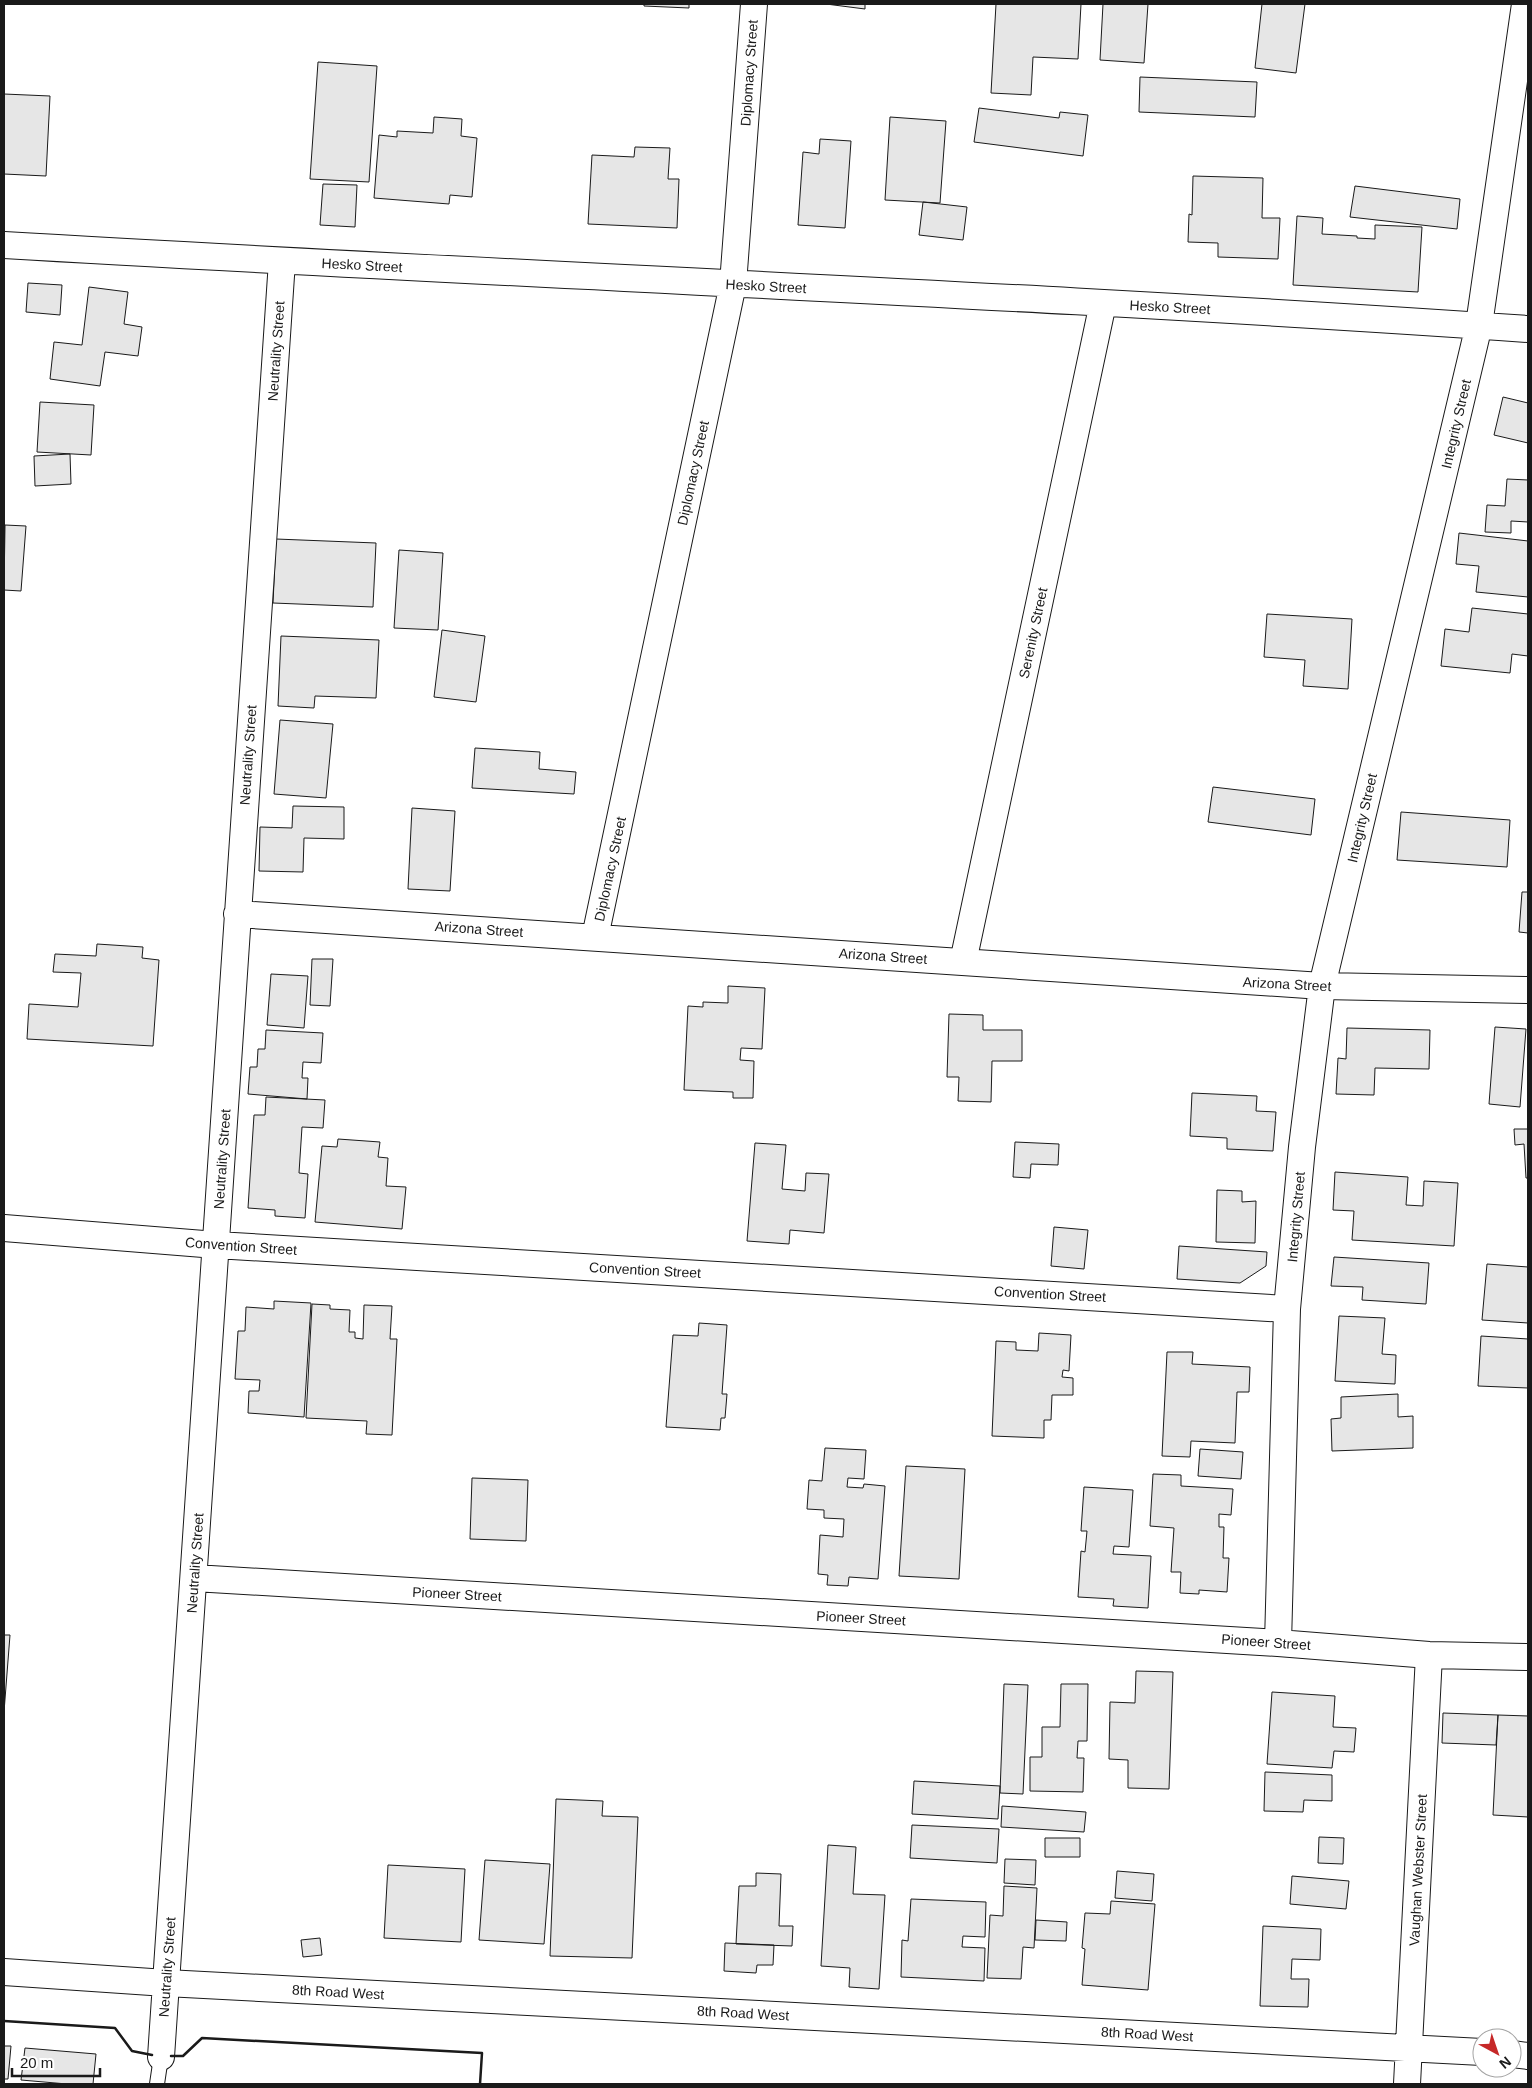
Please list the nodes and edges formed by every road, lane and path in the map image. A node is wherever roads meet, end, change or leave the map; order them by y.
1 (754, 4) edge
2 (1525, 4) edge
3 (4, 245) edge
4 (282, 261) junction
5 (733, 284) junction
6 (1103, 303) junction
7 (1479, 325) junction
8 (1528, 329) edge
9 (238, 914) junction
10 (595, 937) junction
11 (963, 962) junction
12 (1322, 986) junction
13 (1528, 990) edge
14 (4, 1228) edge
15 (216, 1245) junction
16 (1288, 1309) junction
17 (194, 1578) junction
18 (1278, 1642) junction
19 (1429, 1655) junction
20 (1528, 1657) edge
21 (4, 1972) edge
22 (166, 1983) junction
23 (1410, 2047) junction
24 (1472, 2051) edge
25 (161, 2057) joint
26 (157, 2084) edge
27 (1407, 2084) edge

1 - 5 street, Diplomacy Street
2 - 7 street, Integrity Street
3 - 4 street, Hesko Street
4 - 5 street, Hesko Street
4 - 9 street, Neutrality Street
5 - 6 street, Hesko Street
5 - 10 street, Diplomacy Street
6 - 7 street, Hesko Street
6 - 11 street, Serenity Street
7 - 8 street, Hesko Street
7 - 12 street, Integrity Street
9 - 10 street, Arizona Street
9 - 15 street, Neutrality Street
10 - 11 street, Arizona Street
11 - 12 street, Arizona Street
12 - 13 street, Arizona Street
12 - 16 street, Integrity Street
14 - 15 street, Convention Street
15 - 16 street, Convention Street
15 - 17 street, Neutrality Street
16 - 18 street, Integrity Street
17 - 18 street, Pioneer Street
17 - 22 street, Neutrality Street
18 - 19 street, Pioneer Street
19 - 20 street, Pioneer Street
19 - 23 street, Vaughan Webster Street
21 - 22 street, 8th Road West
22 - 23 street, 8th Road West
22 - 25 street, Neutrality Street
23 - 24 street, 8th Road West
23 - 27 street, Vaughan Webster Street
25 - 26 lane

